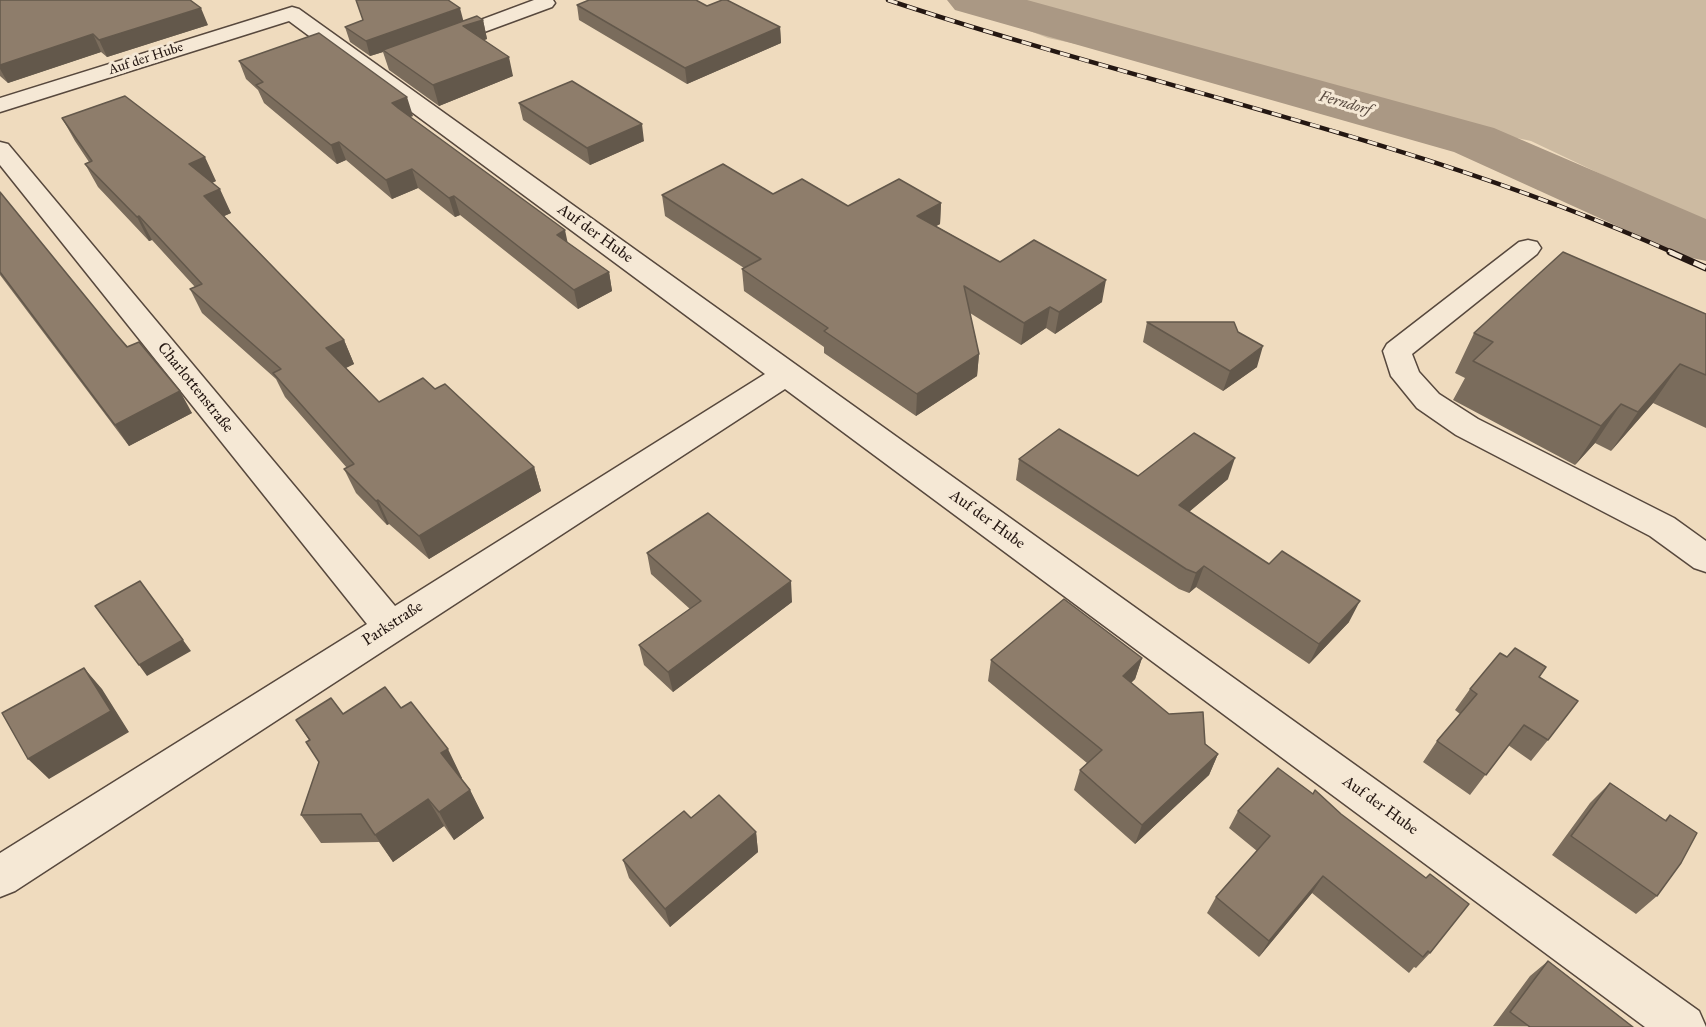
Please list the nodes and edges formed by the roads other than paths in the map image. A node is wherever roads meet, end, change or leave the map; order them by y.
1 (544, 3) dead end
2 (283, 7) edge
3 (422, 48) edge
4 (0, 105) edge
5 (0, 149) edge
6 (1528, 248) dead end
7 (787, 374) junction
8 (1706, 559) edge
9 (390, 626) junction
10 (0, 878) edge
11 (1683, 1027) edge

1 - 3 street
2 - 4 street, Auf der Hube
2 - 7 street, Auf der Hube
5 - 9 street, Charlottenstraße
6 - 8 street
7 - 9 street, Parkstraße
7 - 11 street, Auf der Hube
9 - 10 street, Parkstraße

